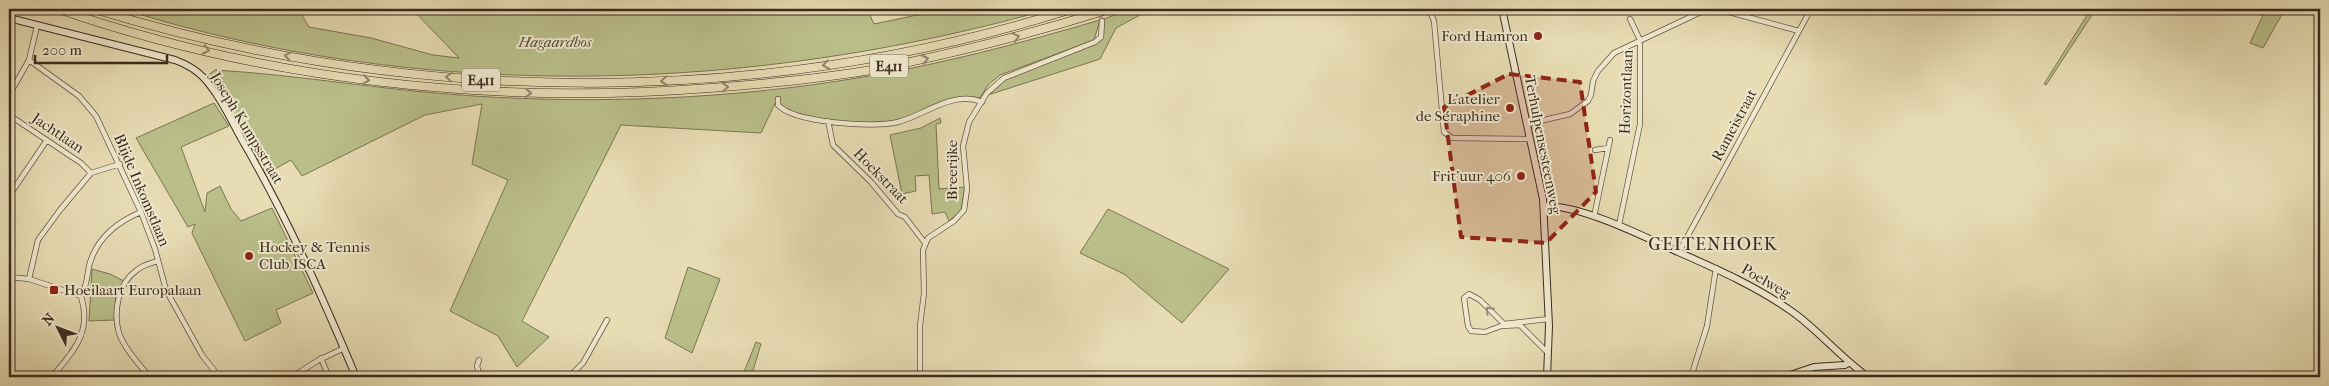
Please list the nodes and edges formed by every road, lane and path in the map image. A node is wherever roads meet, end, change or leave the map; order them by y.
1 (58, 9) edge
2 (94, 9) edge
3 (1072, 9) edge
4 (1110, 9) edge
5 (1428, 9) edge
6 (1502, 9) edge
7 (1714, 9) edge
8 (1718, 9) edge
9 (1811, 9) edge
10 (9, 18) edge
11 (1630, 19) dead end
12 (1102, 21) tunnel mouth
13 (37, 26) junction
14 (1800, 31) junction
15 (1640, 40) junction
16 (29, 60) junction
17 (9, 95) edge
18 (778, 99) dead end
19 (982, 102) junction
20 (9, 115) edge
21 (828, 121) junction
22 (1527, 124) junction
23 (1530, 139) junction
24 (46, 140) junction
25 (1610, 140) dead end
26 (1608, 148) junction
27 (1595, 150) dead end
28 (120, 164) junction
29 (91, 173) junction
30 (9, 196) edge
31 (1544, 206) junction
32 (141, 212) junction
33 (1594, 217) junction
34 (1619, 225) junction
35 (925, 244) junction
36 (1680, 252) junction
37 (158, 261) junction
38 (1716, 268) junction
39 (9, 277) edge
40 (29, 279) junction
41 (81, 296) junction
42 (1548, 319) junction
43 (607, 320) dead end
44 (344, 348) junction
45 (1548, 353) junction
46 (321, 358) junction
47 (479, 360) dead end
48 (1848, 363) junction
49 (55, 376) edge
50 (150, 377) edge
51 (219, 377) edge
52 (292, 377) edge
53 (329, 377) edge
54 (356, 377) edge
55 (480, 377) edge
56 (569, 377) edge
57 (920, 377) edge
58 (1547, 377) edge
59 (1691, 377) edge
60 (1784, 377) edge
61 (1868, 377) edge

1 -> 4 highway, E411
3 -> 2 highway, E411
5 - 23 street
6 - 22 street, Terhulpensesteenweg
7 - 15 street
8 - 14 street
9 - 14 street, Rameistraat
10 - 13 street, Joseph Kumpsstraat
11 - 15 street, Horizontlaan
12 - 19 street, Breerijke
13 - 16 street
13 - 44 street, Joseph Kumpsstraat
14 - 36 street, Rameistraat
15 - 22 street
15 - 34 street, Horizontlaan
16 - 17 street
16 - 28 street, Blijde Inkomstlaan
18 - 21 street, Hoekstraat
19 - 21 street, Hoekstraat
19 - 35 street, Breerijke
20 - 24 street, Jachtlaan
21 - 35 street, Hoekstraat
22 - 23 street, Terhulpensesteenweg
23 - 31 street, Terhulpensesteenweg
24 - 29 street, Jachtlaan
24 - 30 street
25 - 26 street
26 - 27 street
26 - 33 street
28 - 29 street
28 - 32 street, Blijde Inkomstlaan
29 - 40 street
31 - 33 street, Poelweg
31 - 42 street, Terhulpensesteenweg
32 - 37 street, Blijde Inkomstlaan
32 - 41 street
33 - 34 street, Poelweg
34 - 36 street, Poelweg
35 - 57 street
36 - 38 street, Poelweg
37 - 50 street
37 - 51 street, Blijde Inkomstlaan
38 - 48 street, Poelweg
38 - 59 street
39 - 40 street
40 - 41 street
41 - 49 street
42 - 45 street, Terhulpensesteenweg
42 -> 45 street
43 - 56 street
44 - 46 street
44 - 54 street, Joseph Kumpsstraat
45 - 58 street, Terhulpensesteenweg
46 - 52 street
46 - 53 street
47 - 55 street
48 - 60 street
48 - 61 street, Poelweg

